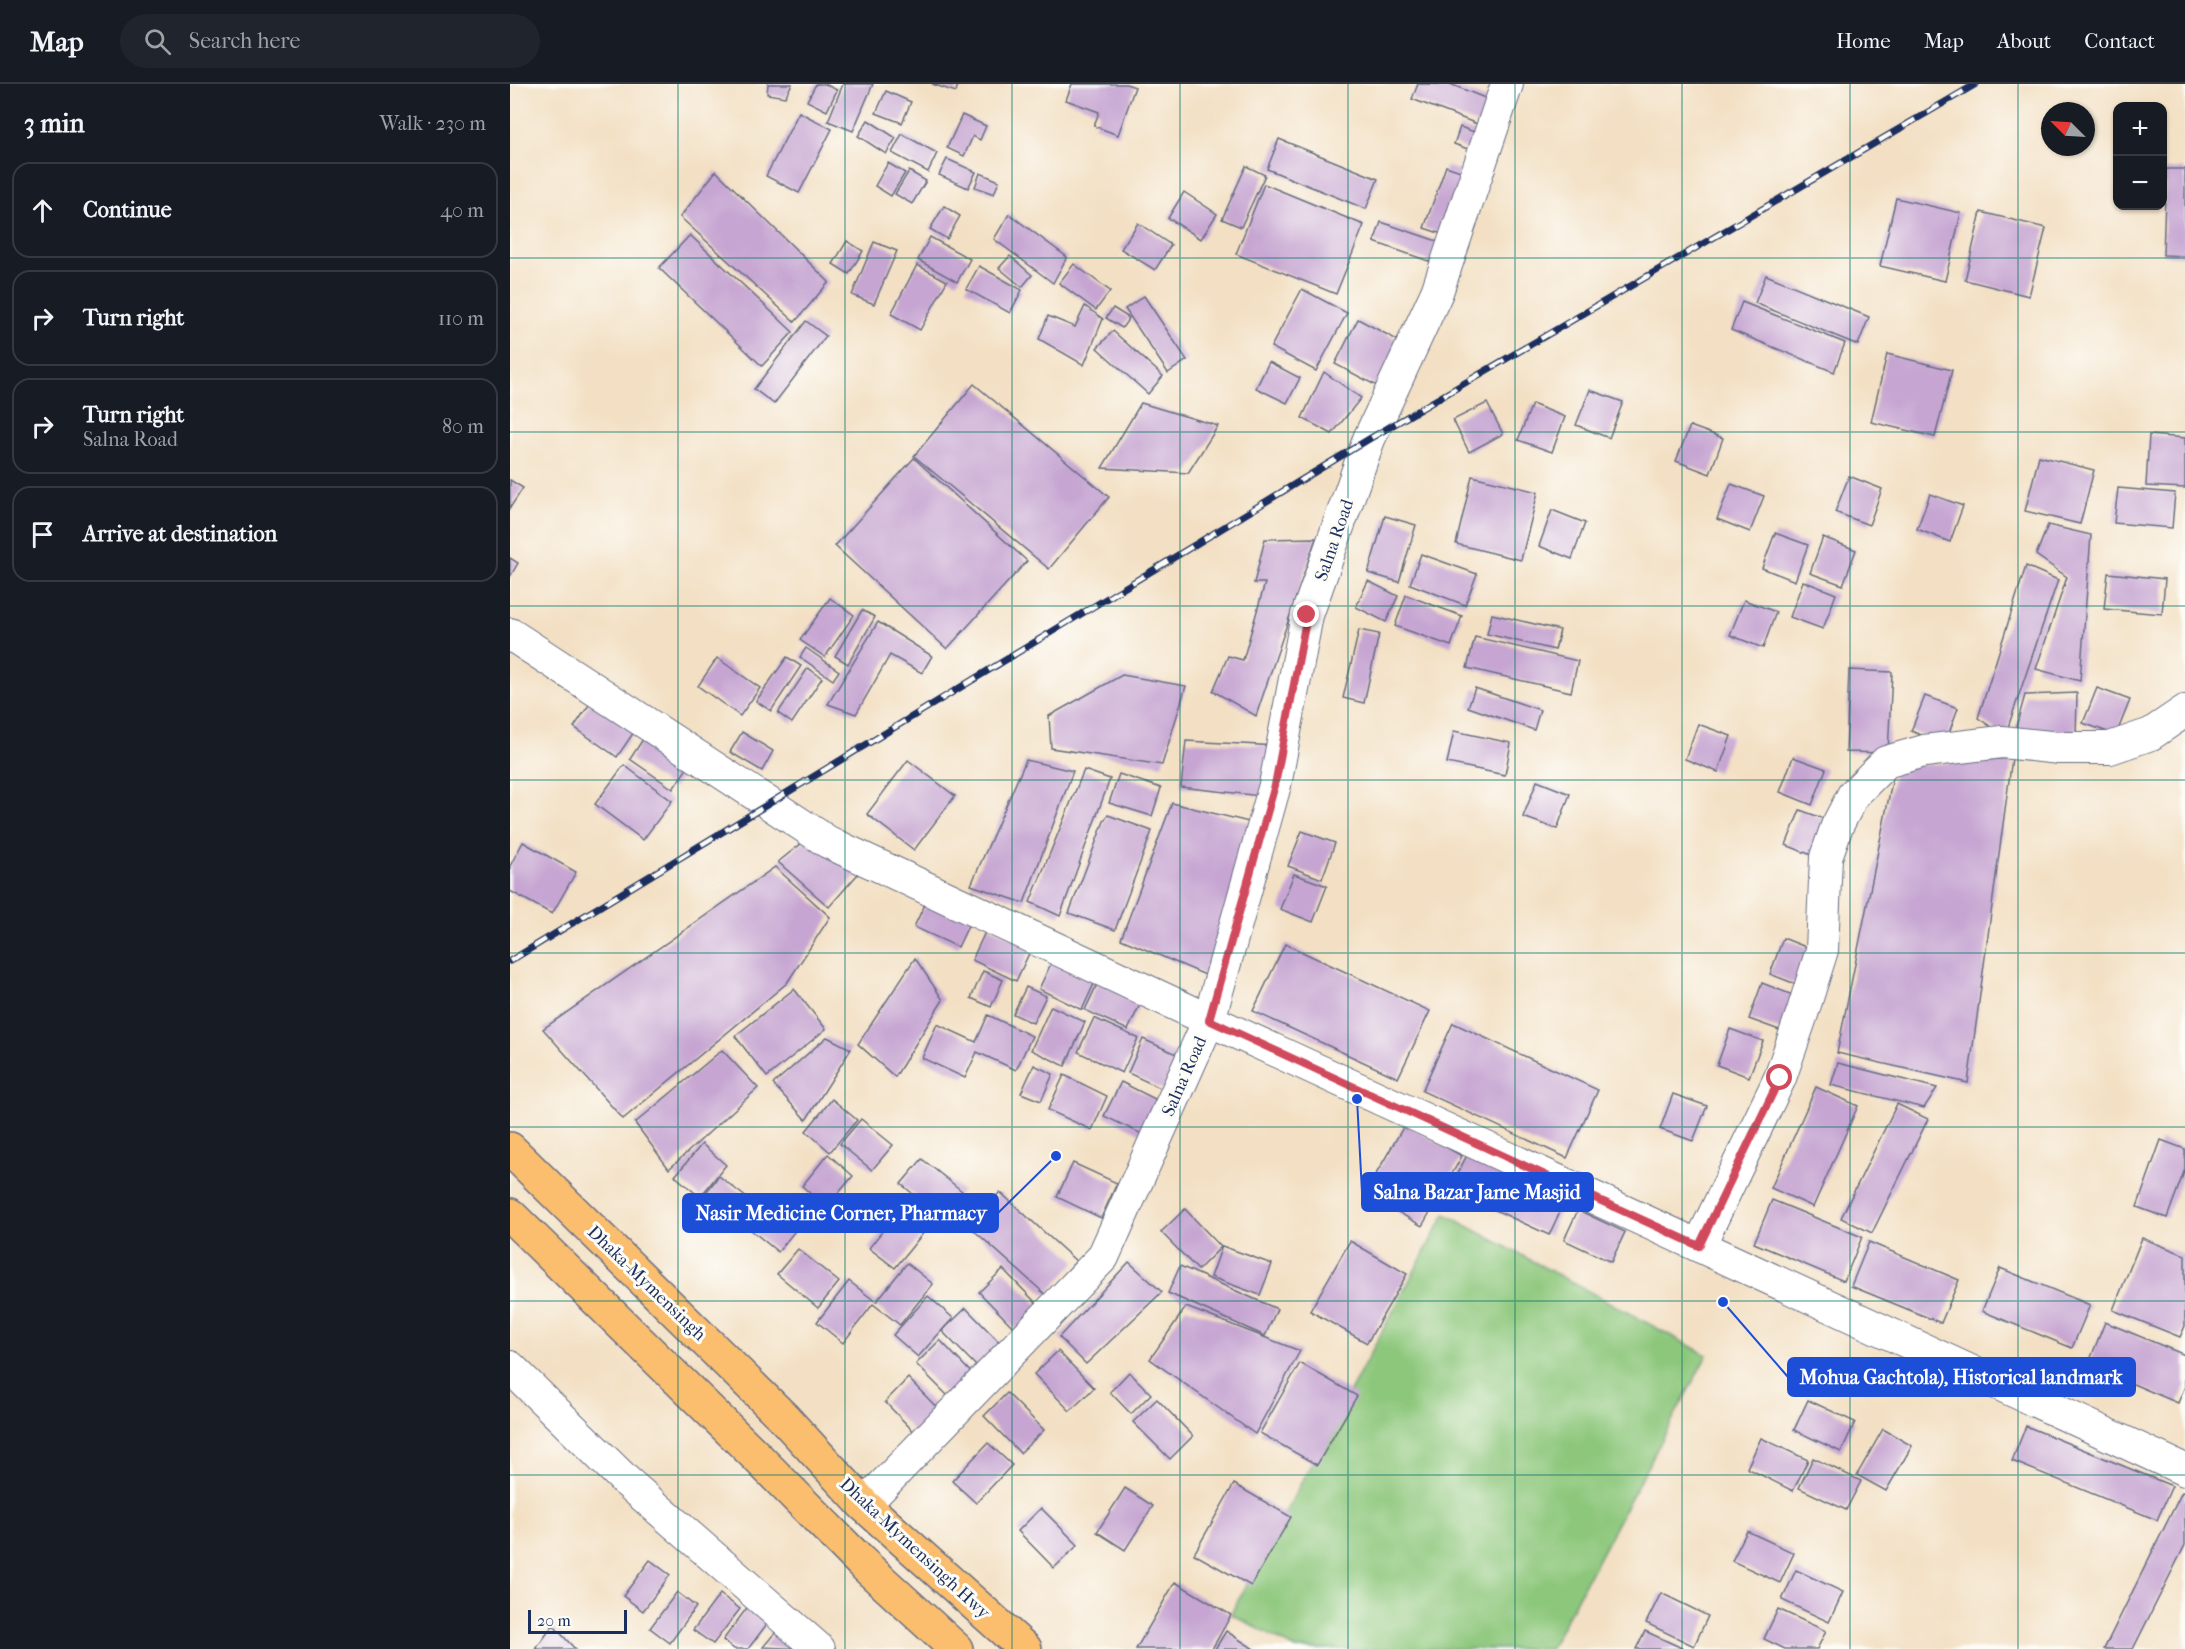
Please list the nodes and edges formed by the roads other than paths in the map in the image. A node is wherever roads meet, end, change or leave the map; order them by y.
1 (1508, 84) edge
2 (510, 634) edge
3 (2185, 711) edge
4 (1209, 1020) junction
5 (510, 1149) edge
6 (510, 1215) edge
7 (1699, 1246) junction
8 (510, 1367) edge
9 (783, 1417) joint
10 (2185, 1470) edge
11 (864, 1505) junction
12 (819, 1649) edge
13 (956, 1649) edge
14 (1025, 1649) edge

1 - 4 street, Salna Road
2 - 4 street
3 - 7 street
4 - 7 street
4 - 11 street, Salna Road
5 - 9 highway, Dhaka-Mymensingh
6 - 13 highway
7 - 10 street
8 - 12 street
9 - 11 highway, Dhaka-Mymensingh Hwy
11 - 14 highway, Dhaka-Mymensingh Hwy

